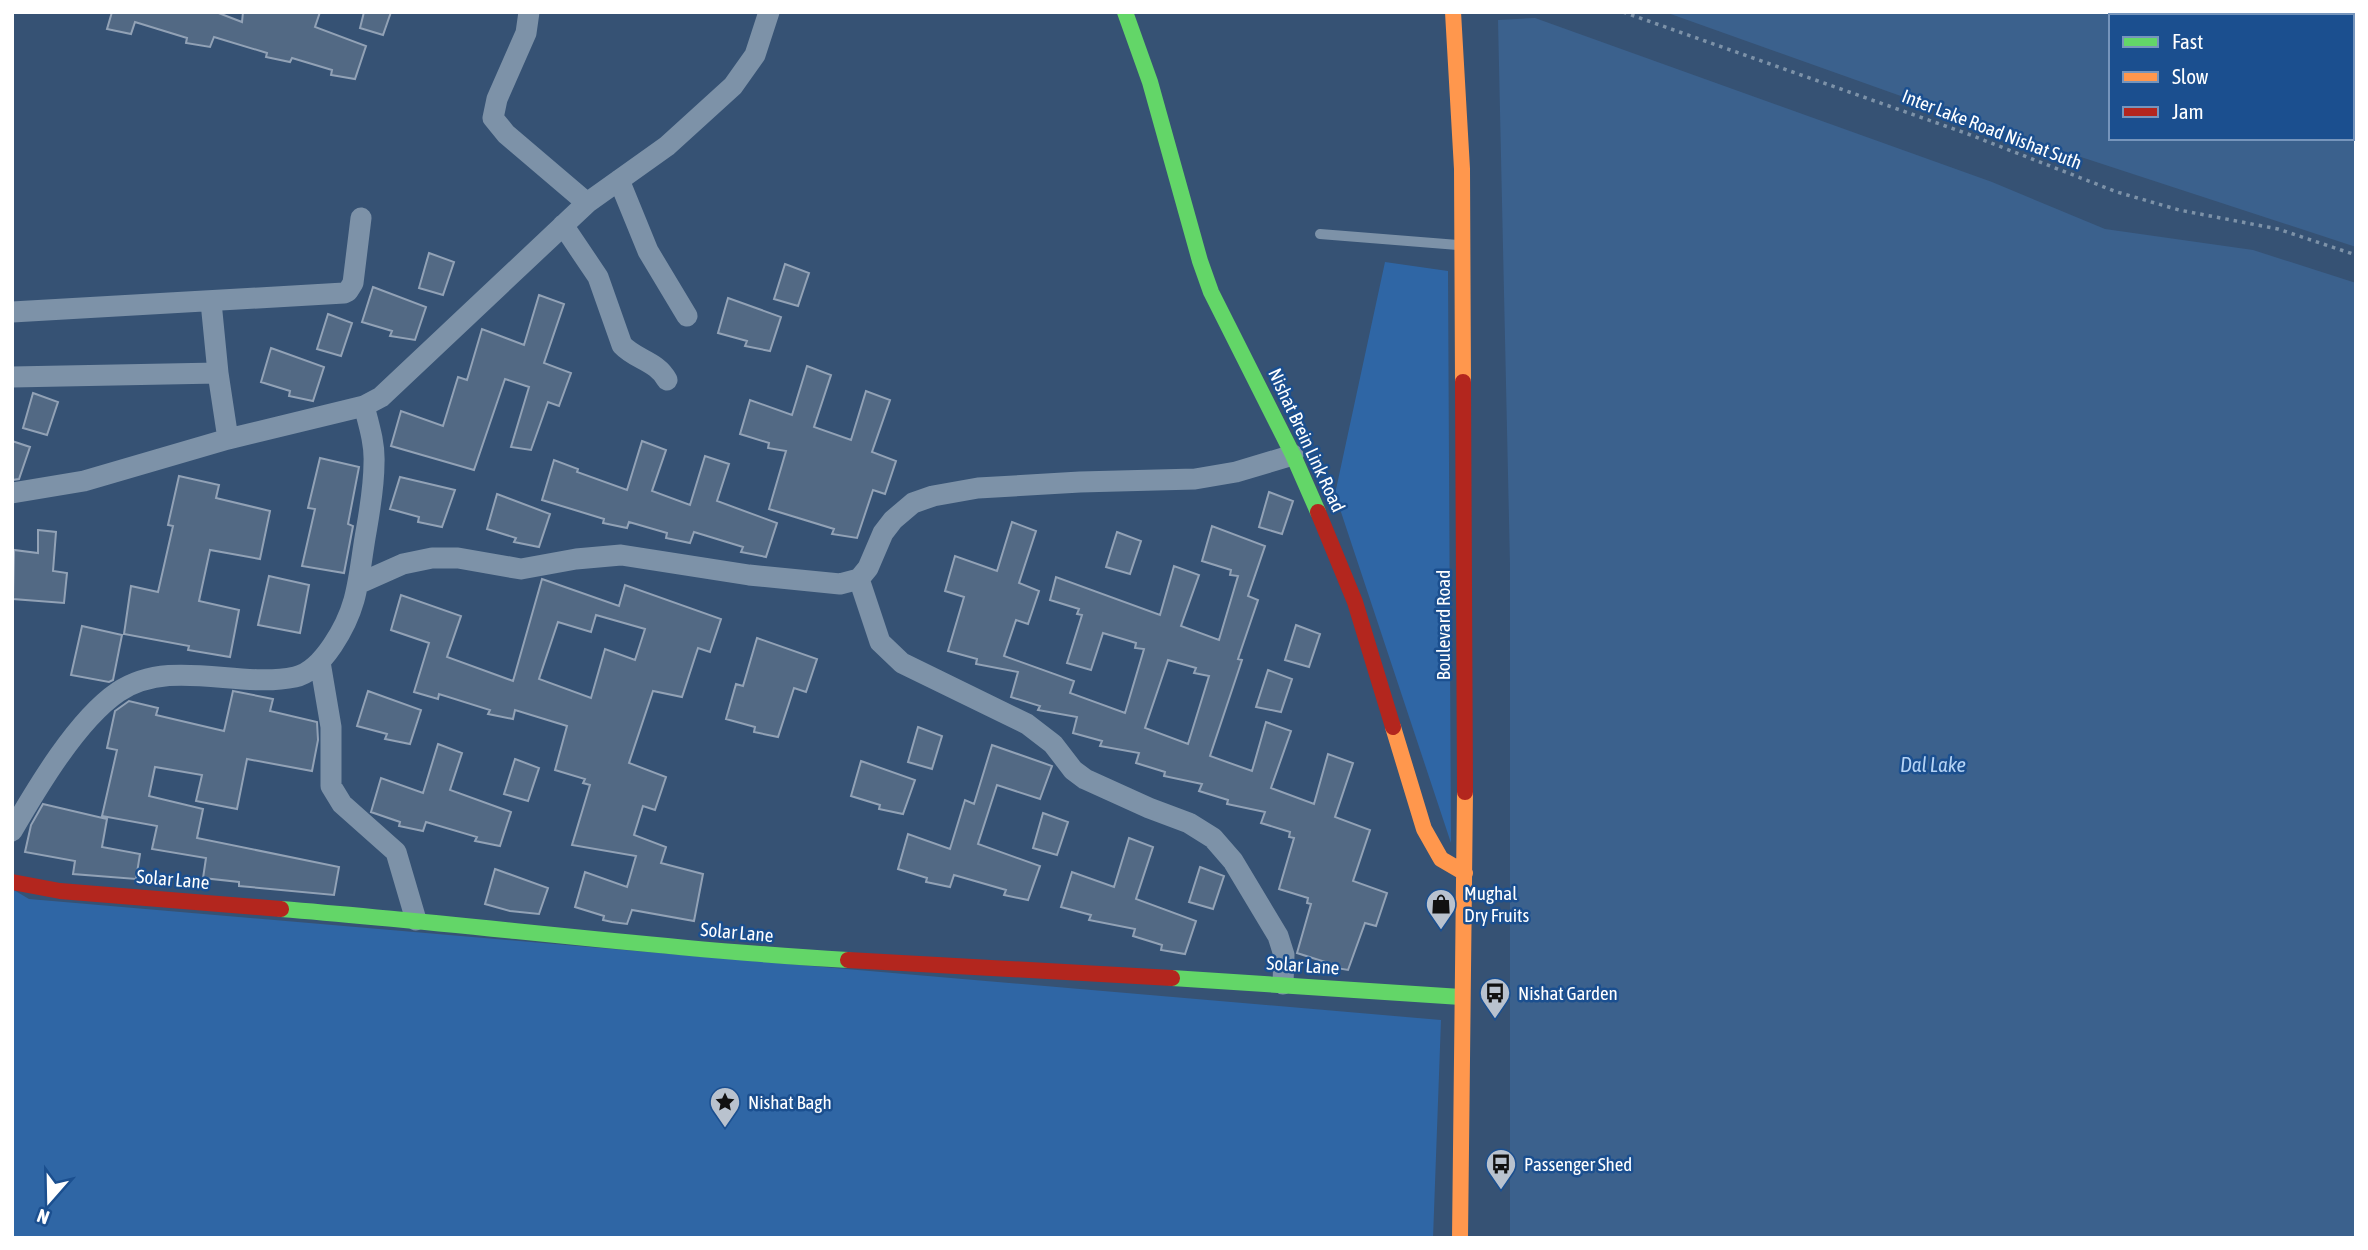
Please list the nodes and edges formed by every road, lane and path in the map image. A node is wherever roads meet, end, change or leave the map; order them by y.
1 (529, 12) edge
2 (1125, 12) edge
3 (1452, 12) edge
4 (1623, 12) edge
5 (767, 13) edge
6 (619, 180) junction
7 (587, 203) junction
8 (361, 218) dead end
9 (563, 225) junction
10 (1320, 234) dead end
11 (1461, 245) junction
12 (2356, 255) edge
13 (211, 302) junction
14 (12, 312) edge
15 (687, 316) dead end
16 (218, 373) junction
17 (12, 377) edge
18 (667, 380) dead end
19 (364, 406) junction
20 (228, 439) junction
21 (1293, 455) junction
22 (12, 493) edge
23 (859, 579) junction
24 (358, 584) junction
25 (320, 662) junction
26 (12, 831) edge
27 (1465, 873) junction
28 (12, 883) edge
29 (416, 920) junction
30 (1283, 984) junction
31 (1461, 996) junction
32 (1460, 1238) edge

1 - 7 street
2 - 21 street, Nishat Brein Link Road
3 - 11 street, Boulevard Road
4 - 12 path, Inter Lake Road Nishat Suth
5 - 6 street
6 - 7 street
6 - 15 street
7 - 9 street
8 - 13 street
9 - 18 street
9 - 19 street
10 - 11 lane
11 - 27 street, Boulevard Road
13 - 14 street
13 - 16 street
16 - 17 street
16 - 20 street
19 - 20 street
19 - 24 street
20 - 22 street
21 - 23 street
21 - 27 street, Nishat Brein Link Road
23 - 24 street
23 - 30 street
24 - 25 street
25 - 26 street
25 - 29 street
27 - 31 street, Boulevard Road
28 - 29 street, Solar Lane
29 - 30 street, Solar Lane
30 - 31 street, Solar Lane
31 - 32 street, Boulevard Road

